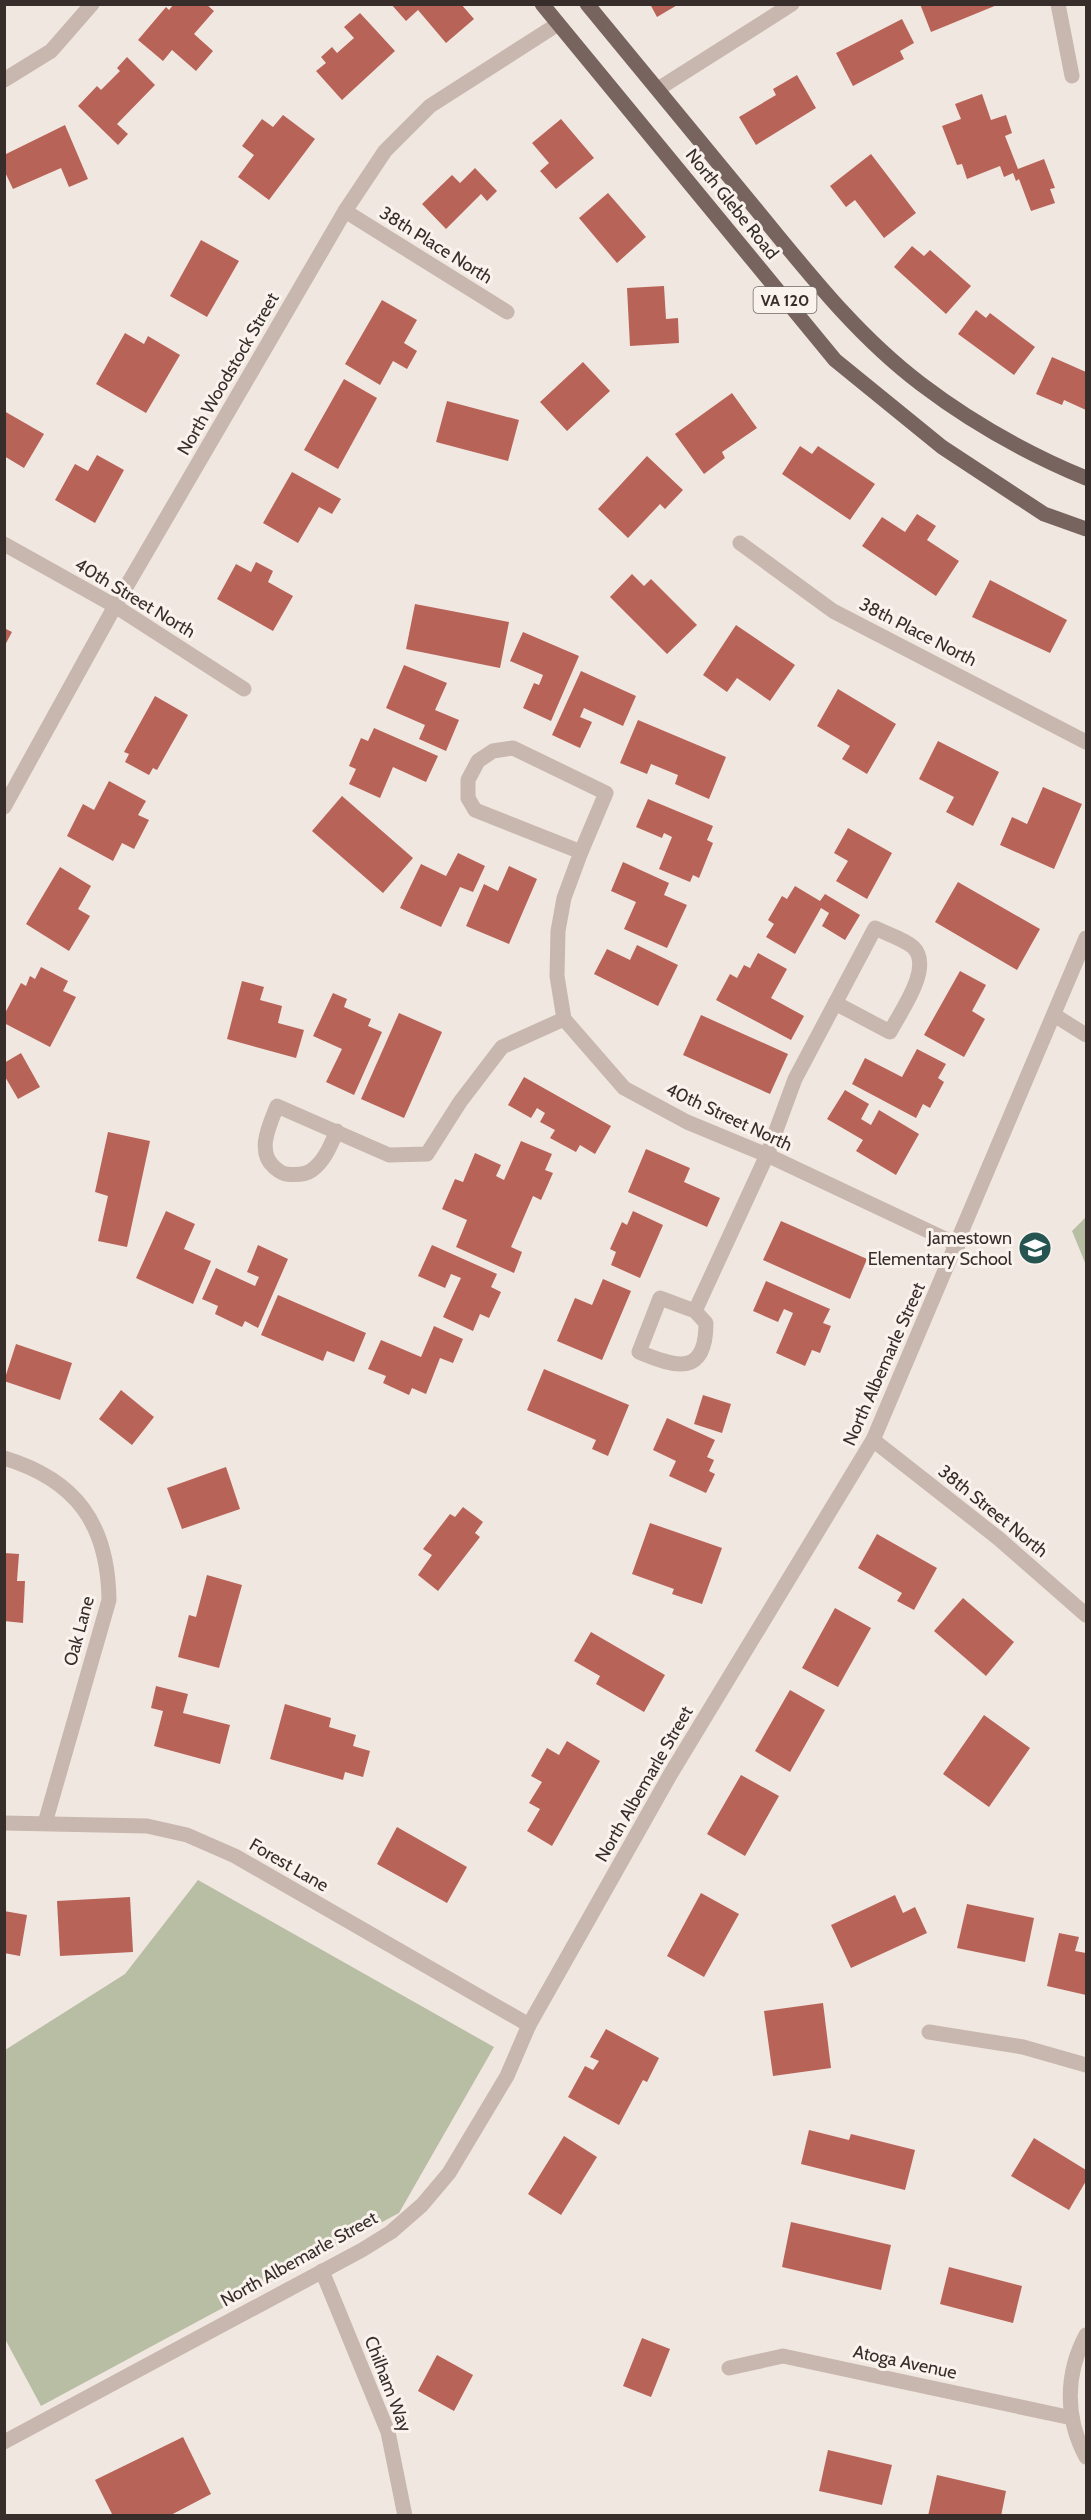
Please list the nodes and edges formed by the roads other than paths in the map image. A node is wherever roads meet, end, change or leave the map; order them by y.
1 (92, 4) edge
2 (542, 4) edge
3 (587, 4) edge
4 (792, 4) edge
5 (1058, 4) edge
6 (558, 24) junction
7 (1072, 76) dead end
8 (4, 80) edge
9 (658, 89) junction
10 (345, 211) junction
11 (507, 312) dead end
12 (1086, 478) edge
13 (1086, 529) edge
14 (740, 543) dead end
15 (4, 544) edge
16 (115, 606) junction
17 (244, 688) dead end
18 (1086, 741) edge
19 (4, 807) edge
20 (581, 852) junction
21 (1086, 938) edge
22 (835, 1003) junction
23 (1054, 1015) junction
24 (564, 1019) junction
25 (1086, 1035) edge
26 (337, 1131) junction
27 (767, 1155) junction
28 (958, 1245) junction
29 (694, 1311) junction
30 (873, 1440) junction
31 (4, 1458) edge
32 (1086, 1615) edge
33 (4, 1823) edge
34 (45, 1823) junction
35 (529, 2025) junction
36 (929, 2032) dead end
37 (1086, 2065) edge
38 (322, 2271) junction
39 (1086, 2335) edge
40 (729, 2368) dead end
41 (1072, 2418) junction
42 (4, 2442) edge
43 (1086, 2457) edge
44 (405, 2516) edge

1 - 8 street
2 - 6 main road, North Glebe Road / VA 120
3 - 9 main road, North Glebe Road / VA 120
4 - 9 street
5 - 7 street
6 - 10 street, North Woodstock Street
6 - 13 main road, North Glebe Road / VA 120
9 - 12 main road, North Glebe Road / VA 120
10 - 11 street, 38th Place North
10 - 16 street, North Woodstock Street
14 - 18 street, 38th Place North
15 - 16 street, 40th Street North
16 - 17 street, 40th Street North
16 - 19 street, North Woodstock Street
20 - 20 street
20 - 24 street
21 - 23 street, North Albemarle Street
22 - 22 street
22 - 27 street
23 - 25 street
23 - 28 street, North Albemarle Street
24 - 26 street
24 - 27 street, 40th Street North
26 - 26 street
27 - 28 street, 40th Street North
27 - 29 street
28 - 30 street, North Albemarle Street
29 - 29 street
30 - 32 street, 38th Street North
30 - 35 street, North Albemarle Street
31 - 34 street, Oak Lane
33 - 34 street, Forest Lane
34 - 35 street, Forest Lane
35 - 38 street, North Albemarle Street
36 - 37 street
38 - 42 street, North Albemarle Street
38 - 44 street, Chilham Way
39 - 41 street
40 - 41 street, Atoga Avenue
41 - 43 street

